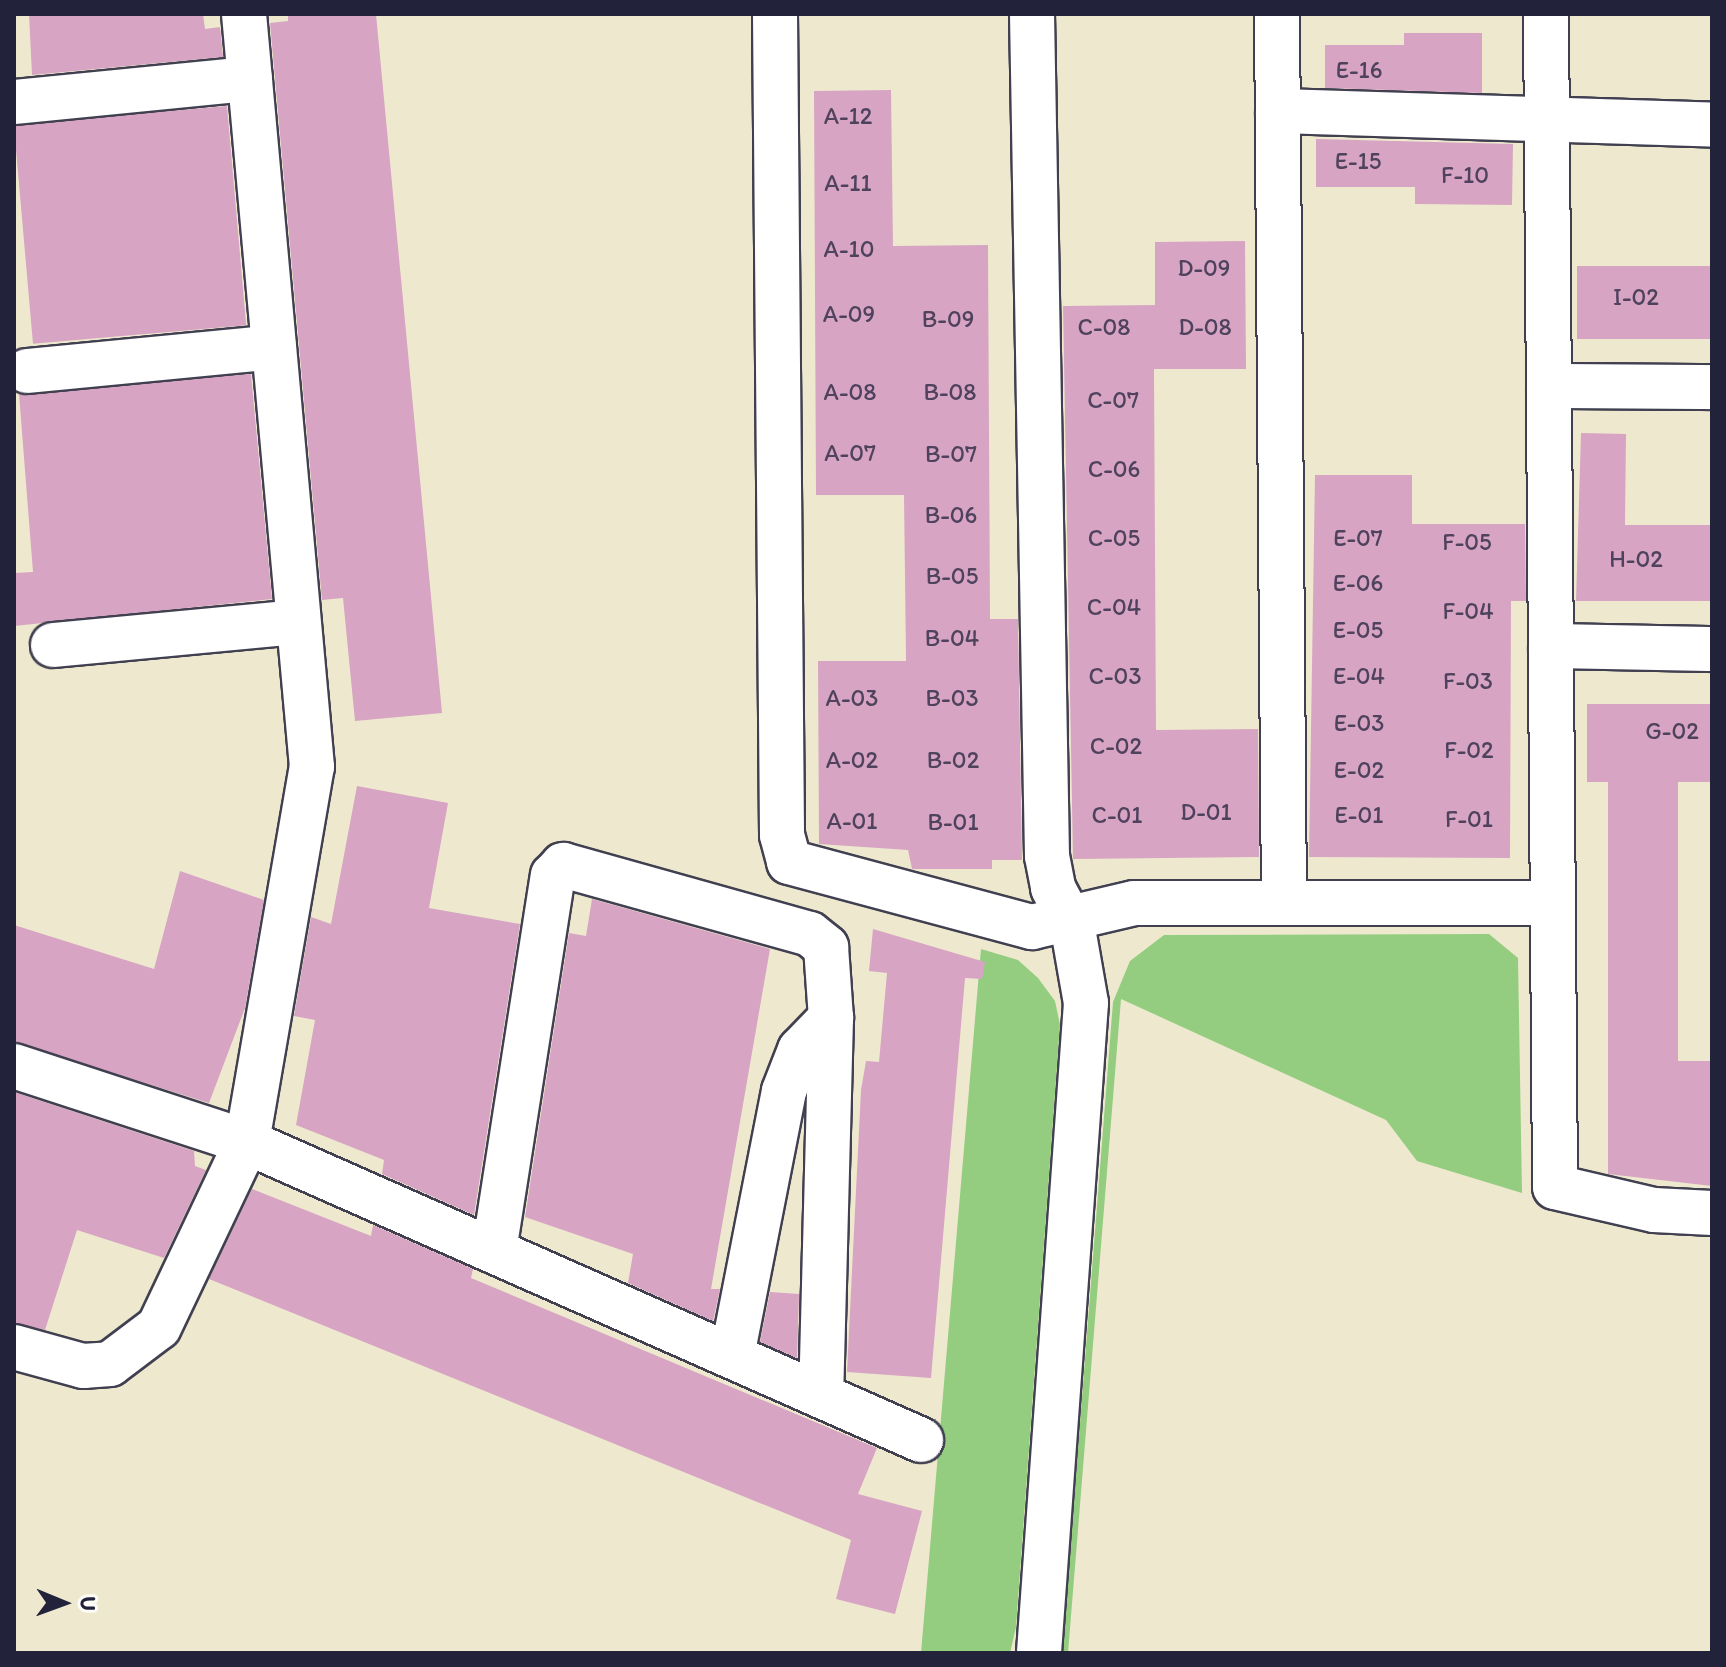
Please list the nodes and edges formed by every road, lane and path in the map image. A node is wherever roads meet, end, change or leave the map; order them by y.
1 (244, 14) edge
2 (775, 14) edge
3 (1032, 14) edge
4 (1277, 14) edge
5 (1546, 14) edge
6 (250, 79) junction
7 (14, 102) edge
8 (1278, 111) junction
9 (1547, 124) junction
10 (1712, 125) edge
11 (274, 347) junction
12 (27, 371) dead end
13 (1549, 386) junction
14 (1712, 387) edge
15 (298, 622) junction
16 (53, 645) dead end
17 (1551, 646) junction
18 (1712, 649) edge
19 (1284, 903) junction
20 (1553, 903) junction
21 (1072, 923) junction
22 (831, 1018) junction
23 (14, 1066) edge
24 (247, 1142) junction
25 (1712, 1213) edge
26 (494, 1251) junction
27 (14, 1347) edge
28 (732, 1356) junction
29 (821, 1396) junction
30 (921, 1440) dead end
31 (1039, 1653) edge

1 - 6 street
2 - 21 street
3 - 21 street
4 - 8 street
5 - 9 street
6 - 7 street
6 - 11 street
8 - 9 street
8 - 19 street
9 - 10 street
9 - 13 street
11 - 12 street
11 - 15 street
13 - 14 street
13 - 17 street
15 - 16 street
15 - 24 street
17 - 18 street
17 - 20 street
19 - 20 street
19 - 21 street
20 - 25 street
21 - 31 street
22 - 26 street
22 - 28 street
22 - 29 street
23 - 24 street
24 - 26 street
24 - 27 street
26 - 28 street
28 - 29 street
29 - 30 street

